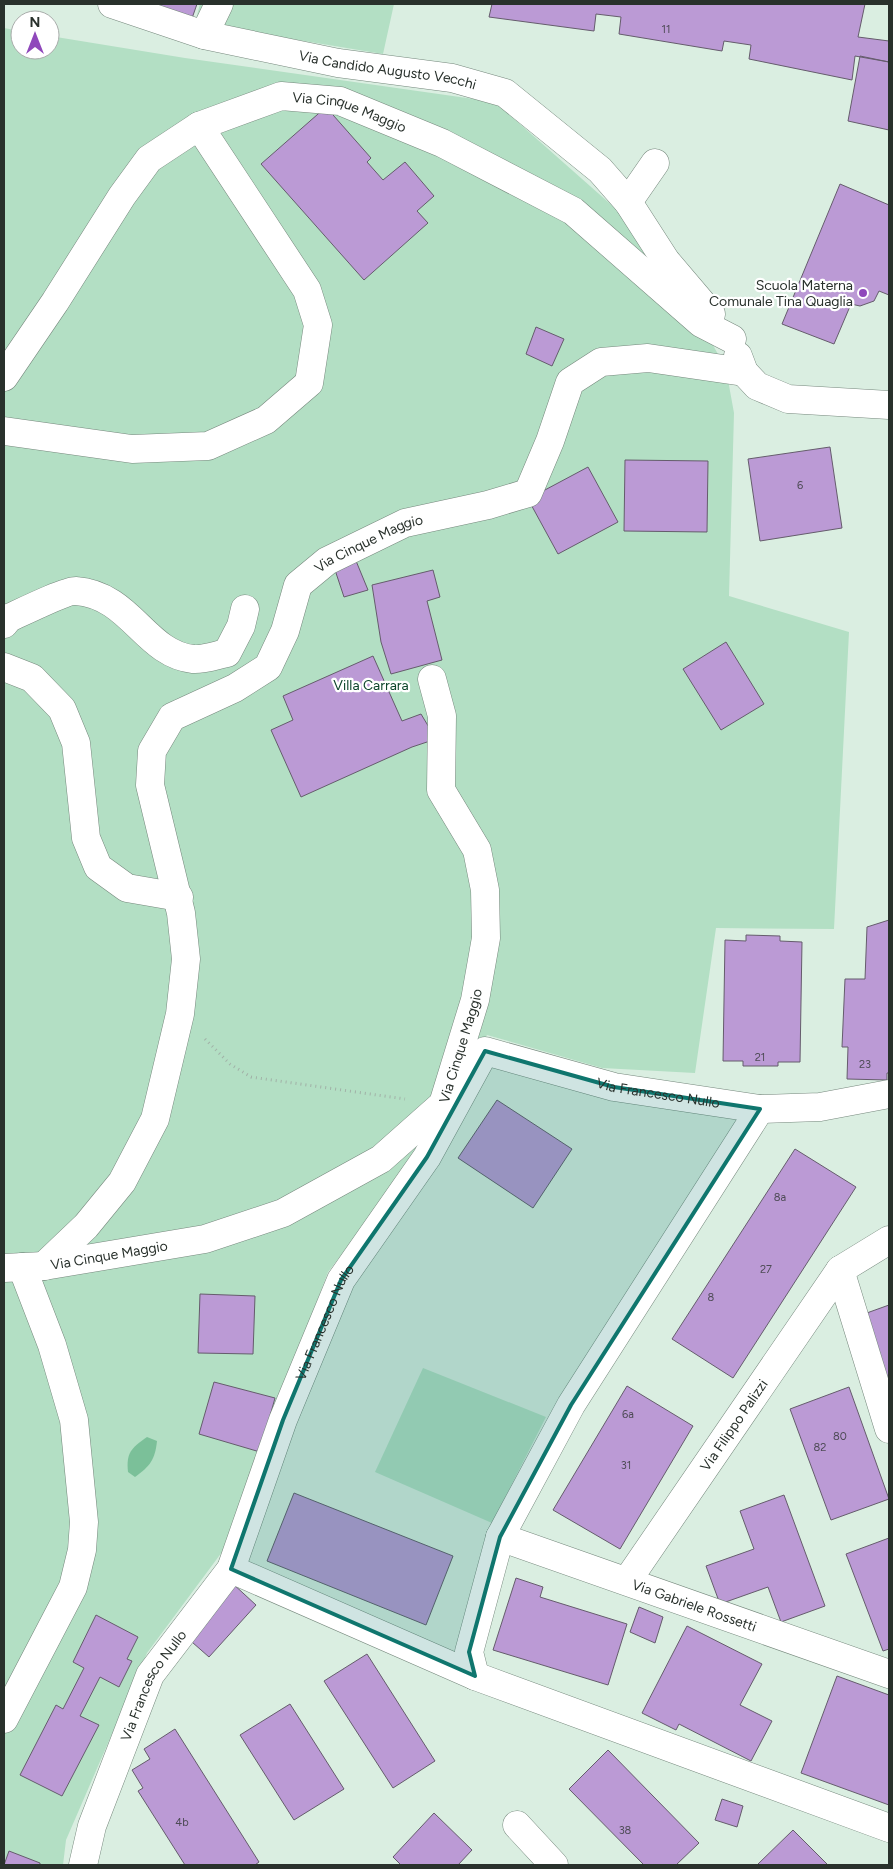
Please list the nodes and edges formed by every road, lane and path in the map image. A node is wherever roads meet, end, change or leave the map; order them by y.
1 (112, 4) edge
2 (219, 4) edge
3 (204, 35) junction
4 (199, 126) junction
5 (655, 163) dead end
6 (628, 202) junction
7 (732, 339) junction
8 (744, 372) junction
9 (4, 377) edge
10 (889, 405) edge
11 (4, 431) edge
12 (245, 609) dead end
13 (4, 624) edge
14 (4, 667) edge
15 (432, 679) dead end
16 (179, 898) junction
17 (180, 1014) junction
18 (889, 1094) edge
19 (443, 1104) junction
20 (760, 1109) junction
21 (889, 1240) edge
22 (23, 1267) edge
23 (840, 1270) junction
24 (889, 1429) edge
25 (500, 1536) junction
26 (232, 1569) junction
27 (627, 1581) junction
28 (889, 1674) edge
29 (475, 1676) junction
30 (4, 1719) edge
31 (517, 1825) dead end
32 (889, 1828) edge
33 (84, 1865) edge
34 (554, 1865) edge

1 - 3 street, Via Candido Augusto Vecchi
2 - 3 street
3 - 6 street, Via Candido Augusto Vecchi
4 - 7 street, Via Cinque Maggio
4 - 9 street, Via Cinque Maggio
4 - 11 street
5 - 6 street
6 - 7 street, Via Candido Augusto Vecchi
7 - 8 street, Via Candido Augusto Vecchi
8 - 10 street, Via Candido Augusto Vecchi
8 - 16 street, Via Cinque Maggio
12 - 13 street
14 - 16 street
15 - 19 street, Via Cinque Maggio
16 - 17 street, Via Cinque Maggio
17 - 19 path
17 - 22 street, Via Cinque Maggio
18 - 20 street, Via Francesco Nullo
19 - 22 street, Via Cinque Maggio
20 - 25 street
20 - 26 street, Via Francesco Nullo
21 - 23 street, Via Filippo Palizzi
22 - 30 street
23 - 24 street
23 - 27 street, Via Filippo Palizzi
25 - 27 street, Via Gabriele Rossetti
25 - 29 street
26 - 29 street
26 - 33 street, Via Francesco Nullo
27 - 28 street, Via Gabriele Rossetti
29 - 32 street
31 - 34 street

